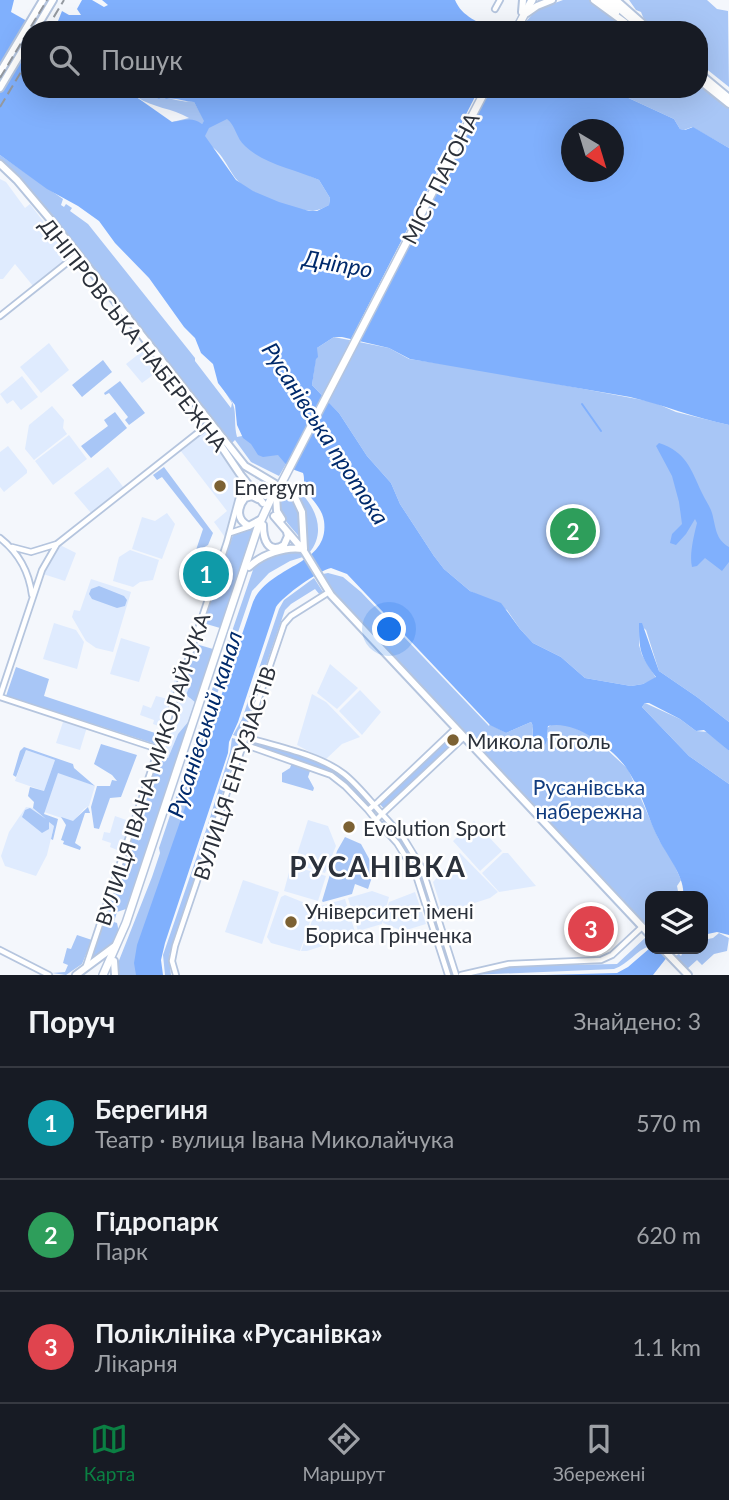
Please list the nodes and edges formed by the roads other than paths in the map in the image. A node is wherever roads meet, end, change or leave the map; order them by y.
1 (43, 0) edge
2 (53, 0) edge
3 (500, 0) edge
4 (528, 0) edge
5 (552, 0) edge
6 (594, 0) edge
7 (602, 0) edge
8 (608, 0) edge
9 (616, 0) edge
10 (623, 0) edge
11 (495, 9) dead end
12 (522, 16) junction
13 (30, 21) edge
14 (40, 21) edge
15 (519, 21) edge
16 (623, 21) edge
17 (626, 21) edge
18 (636, 21) edge
19 (638, 21) edge
20 (640, 21) edge
21 (21, 37) edge
22 (21, 53) edge
23 (0, 72) edge
24 (708, 80) edge
25 (708, 87) edge
26 (0, 88) edge
27 (479, 98) edge
28 (729, 98) edge
29 (729, 104) edge
30 (0, 166) edge
31 (76, 255) junction
32 (0, 316) edge
33 (209, 424) junction
34 (217, 431) junction
35 (240, 474) junction
36 (277, 490) junction
37 (239, 511) junction
38 (263, 516) junction
39 (274, 516) dead end
40 (280, 522) junction
41 (263, 525) junction
42 (249, 526) junction
43 (230, 532) junction
44 (0, 538) edge
45 (57, 544) junction
46 (12, 547) junction
47 (304, 549) junction
48 (33, 552) junction
49 (45, 564) junction
50 (25, 567) junction
51 (249, 567) junction
52 (42, 570) junction
53 (329, 592) junction
54 (32, 600) junction
55 (0, 696) edge
56 (456, 728) junction
57 (246, 737) junction
58 (464, 737) junction
59 (243, 744) junction
60 (158, 749) junction
61 (374, 805) junction
62 (368, 810) junction
63 (382, 814) junction
64 (376, 820) junction
65 (642, 927) junction
66 (645, 930) edge
67 (118, 942) junction
68 (0, 950) edge
69 (669, 954) edge
70 (114, 961) junction
71 (29, 966) junction
72 (85, 968) junction
73 (686, 972) edge
74 (39, 975) edge
75 (48, 975) edge
76 (76, 975) edge
77 (104, 975) edge
78 (114, 975) edge
79 (176, 975) edge
80 (448, 975) edge
81 (456, 975) edge
82 (461, 975) edge
83 (676, 975) edge

1 - 13 main road
2 - 14 main road
3 - 11 street
4 - 12 highway
5 - 12 main road
6 - 16 main road
7 - 17 main road
8 - 18 main road
9 - 19 main road
10 - 20 main road
12 - 15 highway
21 - 23 main road
22 - 26 main road
24 - 28 main road
25 - 29 main road
27 - 36 highway, МІСТ ПАТОНА, bridge
30 - 31 main road, ДНІПРОВСЬКА НАБЕРЕЖНА
31 - 32 street
31 - 33 main road, ДНІПРОВСЬКА НАБЕРЕЖНА
33 - 34 main road, ДНІПРОВСЬКА НАБЕРЕЖНА
33 - 35 main road, ДНІПРОВСЬКА НАБЕРЕЖНА
33 - 45 street
34 - 36 main road, ДНІПРОВСЬКА НАБЕРЕЖНА
34 - 36 main road, ДНІПРОВСЬКА НАБЕРЕЖНА
35 - 37 main road, ДНІПРОВСЬКА НАБЕРЕЖНА
35 - 43 street, ВУЛИЦЯ ІВАНА МИКОЛАЙЧУКА
36 - 38 highway
36 - 41 highway
36 - 47 main road
36 - 47 main road
37 - 42 main road
37 - 43 street, ВУЛИЦЯ ІВАНА МИКОЛАЙЧУКА
38 - 42 main road
38 - 67 highway
39 - 40 main road
40 - 41 main road
40 - 47 main road
41 - 51 highway
42 - 43 street
43 - 60 street, ВУЛИЦЯ ІВАНА МИКОЛАЙЧУКА
44 - 46 street
45 - 48 street
45 - 49 street
46 - 48 street
46 - 50 street
47 - 51 main road
47 - 53 main road
48 - 49 street
48 - 50 street
49 - 52 street
50 - 52 street
50 - 54 street
51 - 70 highway
52 - 54 street
53 - 56 main road
53 - 57 street, ВУЛИЦЯ ЕНТУЗІАСТІВ
54 - 55 street
55 - 60 street
56 - 58 main road
56 - 61 street
57 - 59 street, ВУЛИЦЯ ЕНТУЗІАСТІВ
57 - 61 street
58 - 63 street
58 - 65 main road
59 - 62 street
59 - 79 street, ВУЛИЦЯ ЕНТУЗІАСТІВ
60 - 72 street, ВУЛИЦЯ ІВАНА МИКОЛАЙЧУКА
61 - 62 street
61 - 63 street
62 - 64 street
63 - 64 street
63 - 81 street
64 - 80 street
65 - 66 main road
65 - 82 street
67 - 72 main road, ВУЛИЦЯ ІВАНА МИКОЛАЙЧУКА
67 - 77 highway
68 - 71 street
69 - 73 main road
70 - 77 highway
70 - 78 main road
71 - 74 street
71 - 75 street
72 - 76 main road, ВУЛИЦЯ ІВАНА МИКОЛАЙЧУКА
72 - 77 main road
73 - 83 street

